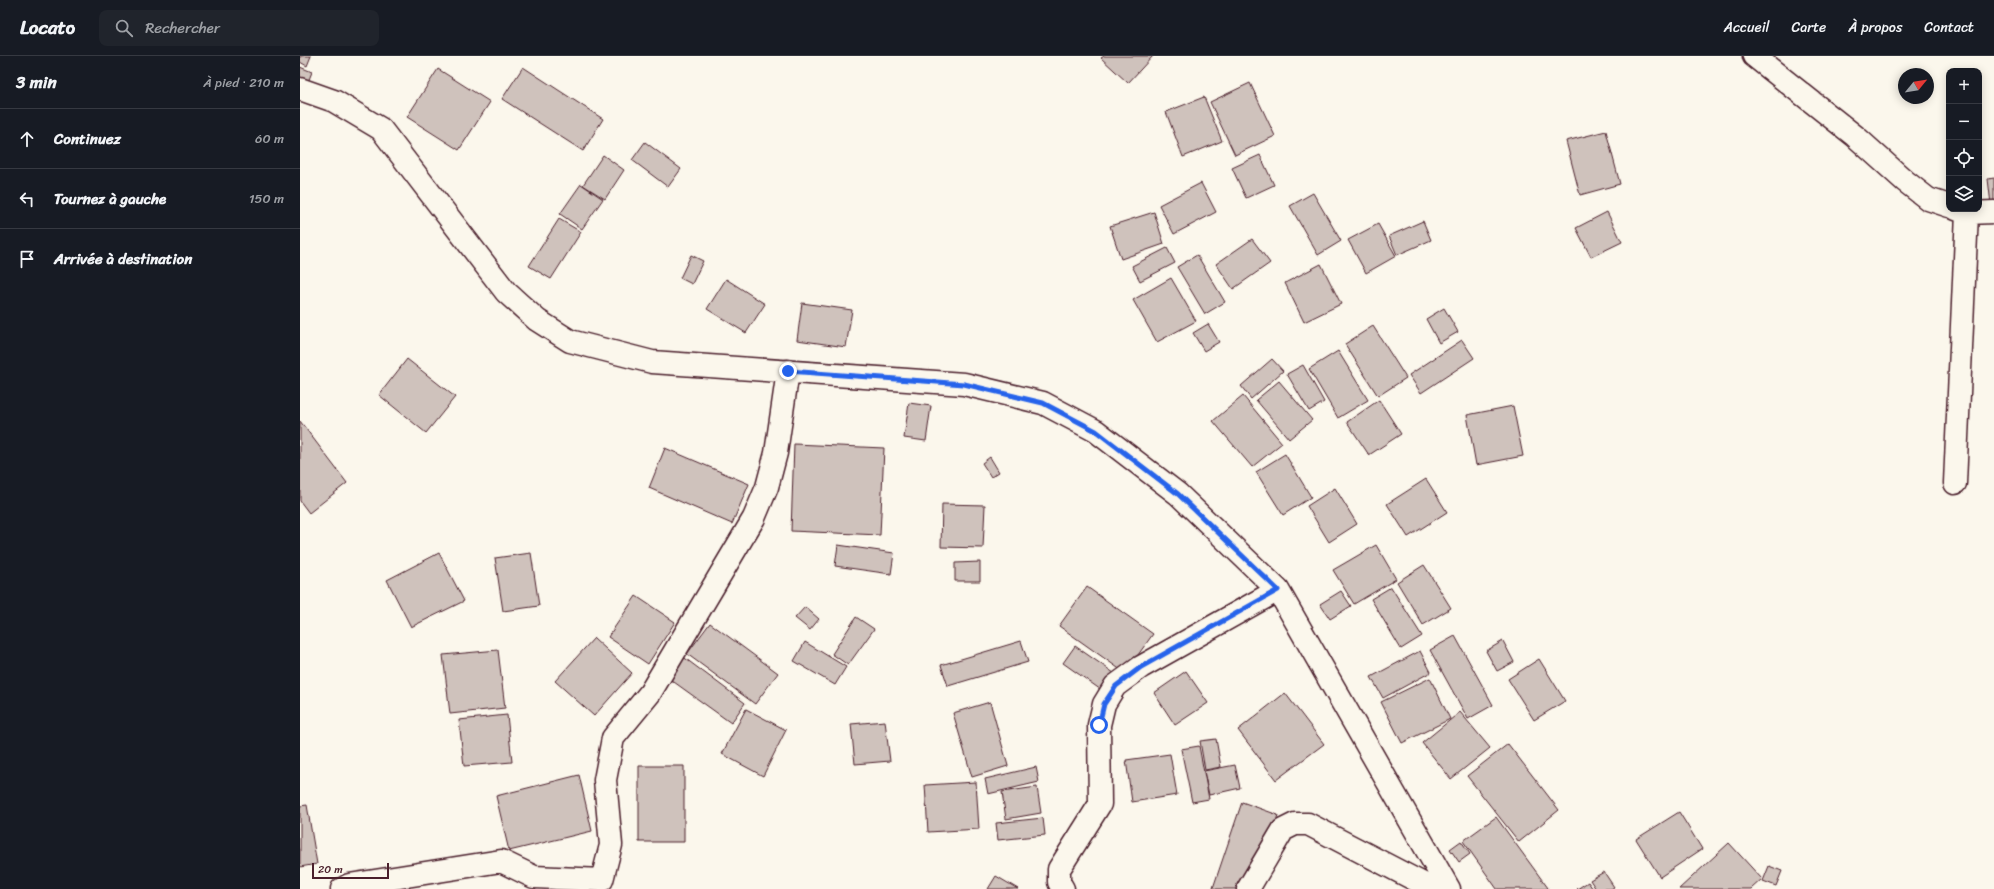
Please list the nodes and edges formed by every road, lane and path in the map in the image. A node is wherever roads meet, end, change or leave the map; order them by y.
1 (1754, 56) edge
2 (300, 89) edge
3 (1946, 206) edge
4 (1982, 211) edge
5 (1957, 212) edge
6 (1994, 212) edge
7 (788, 371) junction
8 (1955, 483) dead end
9 (1278, 590) junction
10 (1428, 888) edge
11 (342, 889) edge
12 (1063, 889) edge
13 (1248, 889) edge
14 (1449, 889) edge

1 - 3 street
2 - 7 street
4 - 6 street
5 - 8 street
7 - 9 street
7 - 11 street
9 - 12 street
9 - 14 street
10 - 13 street

